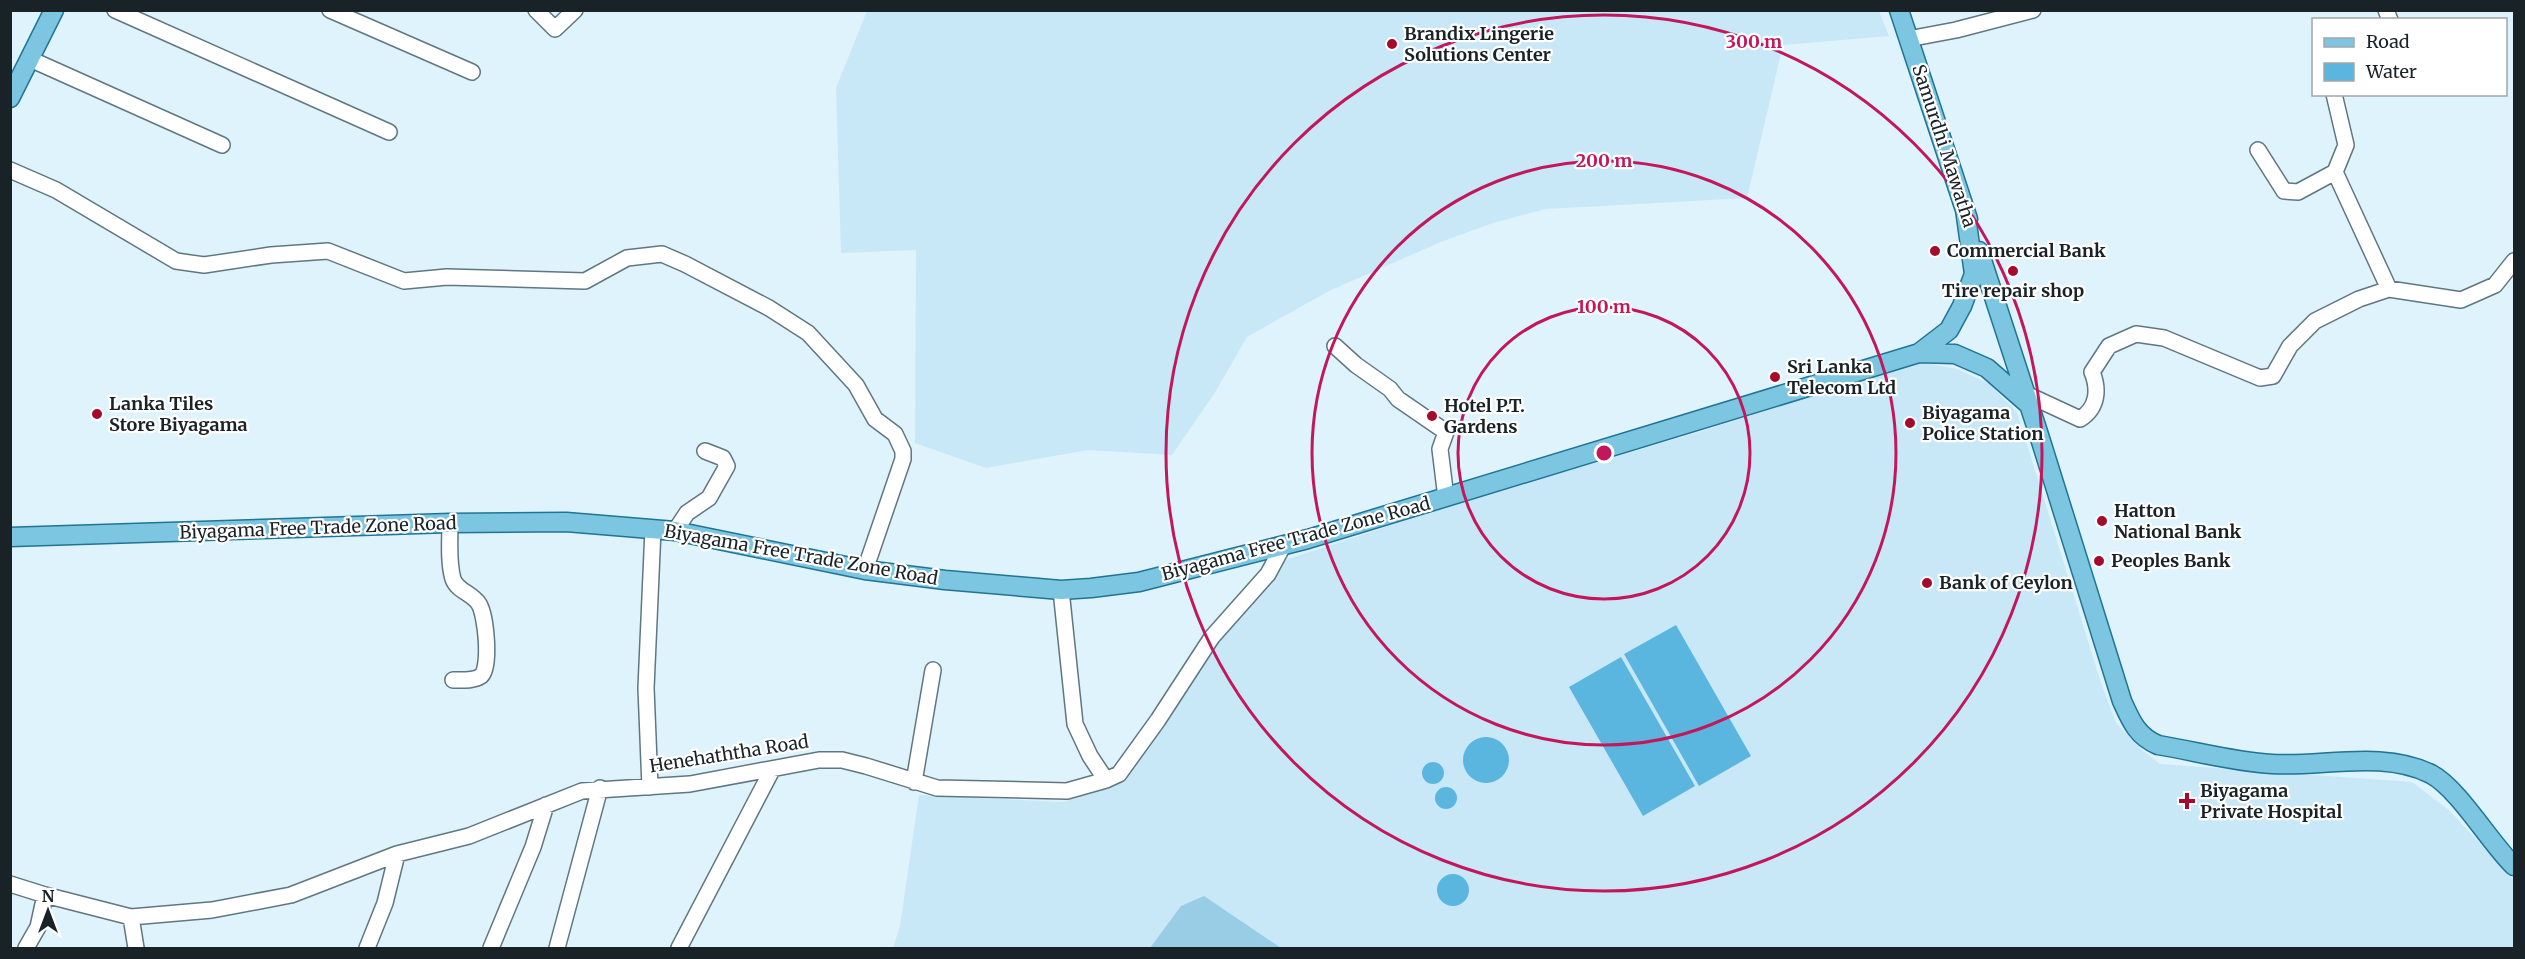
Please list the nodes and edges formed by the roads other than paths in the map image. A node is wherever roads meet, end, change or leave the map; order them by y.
1 (54, 10) edge
2 (115, 10) edge
3 (330, 10) edge
4 (575, 10) edge
5 (1899, 10) edge
6 (2033, 10) edge
7 (536, 11) edge
8 (1908, 39) junction
9 (30, 59) junction
10 (472, 72) dead end
11 (2334, 96) edge
12 (10, 98) edge
13 (389, 132) dead end
14 (222, 145) dead end
15 (2258, 150) dead end
16 (10, 170) edge
17 (2335, 172) junction
18 (1965, 209) junction
19 (2514, 261) edge
20 (2390, 289) junction
21 (1335, 346) dead end
22 (1919, 353) junction
23 (2027, 399) junction
24 (705, 451) dead end
25 (1446, 498) junction
26 (450, 523) junction
27 (653, 529) junction
28 (675, 531) junction
29 (10, 537) edge
30 (1283, 546) junction
31 (865, 570) junction
32 (1061, 590) junction
33 (933, 670) dead end
34 (453, 680) dead end
35 (772, 770) junction
36 (1106, 780) junction
37 (914, 782) junction
38 (650, 787) junction
39 (600, 788) junction
40 (546, 805) junction
41 (397, 854) junction
42 (2514, 866) edge
43 (10, 884) edge
44 (45, 896) junction
45 (131, 917) junction
46 (26, 948) edge
47 (136, 948) edge
48 (367, 948) edge
49 (491, 948) edge
50 (557, 948) edge
51 (679, 948) edge

1 - 9 main road
2 - 13 street
3 - 10 street
4 - 7 street
5 - 8 main road, Samurdhi Mawatha
6 - 8 street
8 - 18 main road, Samurdhi Mawatha
9 - 12 main road
9 - 14 street
11 - 17 street
15 - 17 street
16 - 31 street
17 - 20 street
18 - 22 main road, Biyagama Free Trade Zone Road
18 - 23 main road, Samurdhi Mawatha
19 - 20 street
20 - 23 street
21 - 25 street
22 - 23 main road, Biyagama Free Trade Zone Road
22 - 25 main road, Biyagama Free Trade Zone Road
23 - 42 main road, Samurdhi Mawatha
24 - 28 street
25 - 30 main road, Biyagama Free Trade Zone Road
26 - 27 main road, Biyagama Free Trade Zone Road
26 - 29 main road, Biyagama Free Trade Zone Road
26 - 34 street
27 - 28 main road, Biyagama Free Trade Zone Road
27 - 38 street
28 - 31 main road, Biyagama Free Trade Zone Road
30 - 32 main road, Biyagama Free Trade Zone Road
30 - 36 street, Henehaththa Road
31 - 32 main road, Biyagama Free Trade Zone Road
32 - 36 street
33 - 37 street
35 - 37 street, Henehaththa Road
35 - 38 street, Henehaththa Road
35 - 51 street
36 - 37 street, Henehaththa Road
38 - 39 street, Henehaththa Road
39 - 40 street, Henehaththa Road
39 - 50 street
40 - 41 street, Henehaththa Road
40 - 49 street
41 - 45 street, Henehaththa Road
41 - 48 street
43 - 44 street, Henehaththa Road
44 - 45 street, Henehaththa Road
44 - 46 street
45 - 47 street

